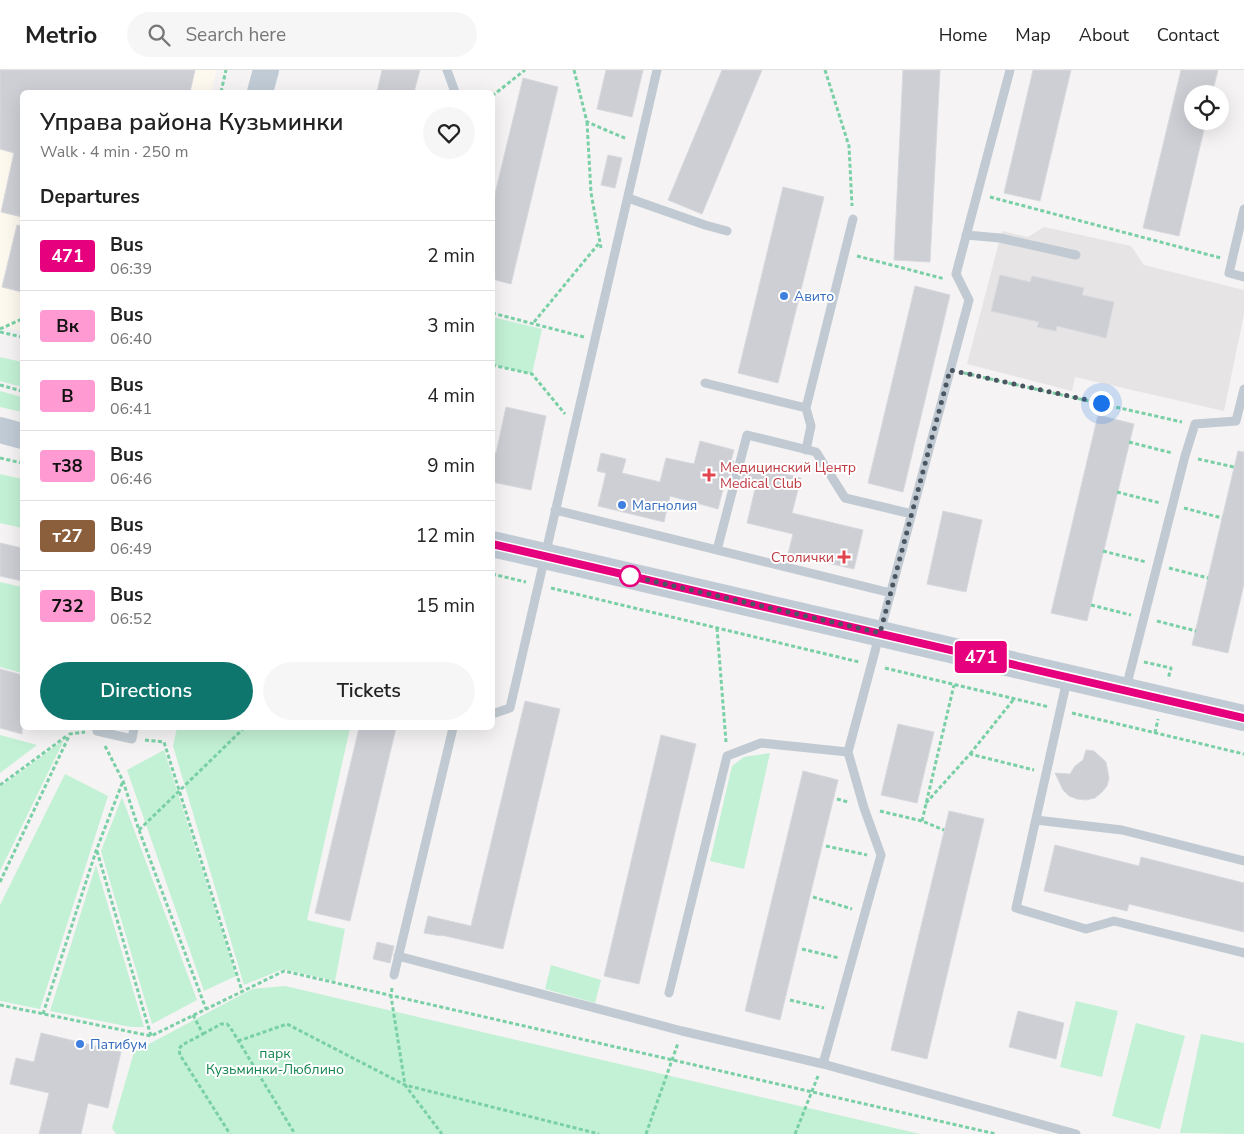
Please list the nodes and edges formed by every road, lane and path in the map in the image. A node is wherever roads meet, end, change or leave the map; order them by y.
1 (226, 70) edge
2 (266, 70) edge
3 (447, 70) edge
4 (525, 70) edge
5 (574, 70) edge
6 (657, 70) edge
7 (825, 70) edge
8 (1010, 70) edge
9 (221, 90) edge
10 (261, 90) edge
11 (454, 90) edge
12 (495, 94) edge
13 (588, 122) junction
14 (640, 145) junction
15 (977, 194) junction
16 (628, 198) junction
17 (1244, 209) edge
18 (853, 219) joint
19 (727, 231) dead end
20 (966, 235) junction
21 (600, 241) junction
22 (602, 249) dead end
23 (845, 253) junction
24 (1076, 255) dead end
25 (1232, 261) junction
26 (1244, 277) edge
27 (960, 283) junction
28 (495, 314) edge
29 (20, 319) edge
30 (534, 322) junction
31 (0, 330) edge
32 (20, 336) edge
33 (594, 340) junction
34 (495, 366) edge
35 (950, 370) junction
36 (705, 383) dead end
37 (0, 385) edge
38 (1244, 389) edge
39 (20, 390) edge
40 (806, 408) junction
41 (1195, 424) junction
42 (574, 425) junction
43 (0, 430) edge
44 (20, 435) edge
45 (806, 450) junction
46 (0, 458) edge
47 (20, 463) edge
48 (554, 510) junction
49 (912, 514) junction
50 (495, 545) edge
51 (717, 550) junction
52 (544, 556) junction
53 (891, 593) junction
54 (717, 628) dead end
55 (880, 633) junction
56 (1068, 677) junction
57 (954, 685) dead end
58 (1126, 690) junction
59 (1014, 699) dead end
60 (495, 713) edge
61 (1244, 718) edge
62 (92, 730) edge
63 (98, 730) edge
64 (100, 730) edge
65 (134, 730) edge
66 (242, 730) edge
67 (453, 730) edge
68 (70, 734) junction
69 (132, 739) junction
70 (848, 752) junction
71 (970, 754) junction
72 (727, 756) junction
73 (1047, 772) junction
74 (123, 781) junction
75 (0, 785) edge
76 (179, 791) junction
77 (926, 803) junction
78 (864, 808) junction
79 (1036, 820) junction
80 (922, 821) junction
81 (139, 830) junction
82 (944, 830) dead end
83 (826, 846) dead end
84 (96, 851) junction
85 (880, 858) junction
86 (1244, 861) edge
87 (0, 882) edge
88 (813, 897) dead end
89 (865, 913) junction
90 (802, 948) dead end
91 (1244, 953) edge
92 (398, 956) junction
93 (851, 961) junction
94 (394, 975) joint
95 (242, 991) junction
96 (669, 992) dead end
97 (391, 996) junction
98 (790, 1000) dead end
99 (0, 1005) edge
100 (206, 1009) junction
101 (837, 1011) junction
102 (42, 1014) junction
103 (192, 1015) junction
104 (682, 1031) junction
105 (202, 1034) junction
106 (150, 1036) junction
107 (238, 1041) junction
108 (672, 1060) junction
109 (823, 1064) junction
110 (405, 1085) junction
111 (812, 1091) junction
112 (230, 1134) edge
113 (295, 1134) edge
114 (442, 1134) edge
115 (598, 1134) edge
116 (646, 1134) edge
117 (795, 1134) edge
118 (996, 1134) edge
119 (1076, 1134) edge

1 - 9 path
2 - 10 main road
3 - 11 lane
4 - 12 path
5 - 13 path
6 - 14 lane
7 - 18 path
8 - 15 lane
13 - 14 path
13 - 21 path
14 - 16 lane
15 - 20 lane
15 - 25 path
16 - 19 lane
16 - 33 lane
17 - 25 lane
18 - 23 lane
20 - 24 lane
20 - 27 lane
21 - 22 path
21 - 30 path
23 - 27 path
23 - 40 lane
25 - 26 lane
27 - 35 lane
28 - 30 path
29 - 31 path
30 - 33 path
31 - 32 path
33 - 42 lane
34 - 42 path
35 - 41 path
35 - 49 lane
36 - 40 lane
37 - 39 path
38 - 41 lane
40 - 45 lane
41 - 58 lane
42 - 48 lane
43 - 44 main road
45 - 49 lane
45 - 51 lane
46 - 47 path
48 - 51 lane
48 - 52 lane
49 - 53 lane
50 - 52 main road
51 - 53 lane
52 - 55 main road
52 - 60 lane
53 - 55 lane
54 - 72 path
55 - 56 main road
55 - 70 lane
56 - 58 main road
56 - 73 lane
57 - 77 path
58 - 61 main road
59 - 71 path
62 - 68 path
63 - 74 path
64 - 69 lane
65 - 69 lane
66 - 76 path
67 - 92 lane
68 - 75 path
68 - 87 path
69 - 76 path
70 - 72 lane
70 - 78 lane
71 - 73 path
71 - 77 path
72 - 96 lane
73 - 79 lane
74 - 81 path
74 - 84 path
76 - 81 path
76 - 95 path
77 - 80 path
78 - 80 path
78 - 85 lane
79 - 86 lane
79 - 91 lane
80 - 82 path
81 - 100 path
83 - 85 path
84 - 102 path
84 - 106 path
85 - 89 lane
88 - 89 path
89 - 93 lane
90 - 93 path
92 - 94 lane
92 - 104 lane
93 - 101 lane
94 - 97 path
95 - 97 path
95 - 100 path
97 - 108 path
97 - 110 path
98 - 101 path
99 - 102 path
100 - 103 path
101 - 109 lane
102 - 106 path
103 - 105 path
103 - 106 path
104 - 108 path
104 - 109 lane
105 - 107 path
105 - 112 path
107 - 110 path
107 - 113 path
108 - 111 path
108 - 116 path
109 - 111 path
109 - 119 lane
110 - 114 path
110 - 115 path
111 - 117 path
111 - 118 path

